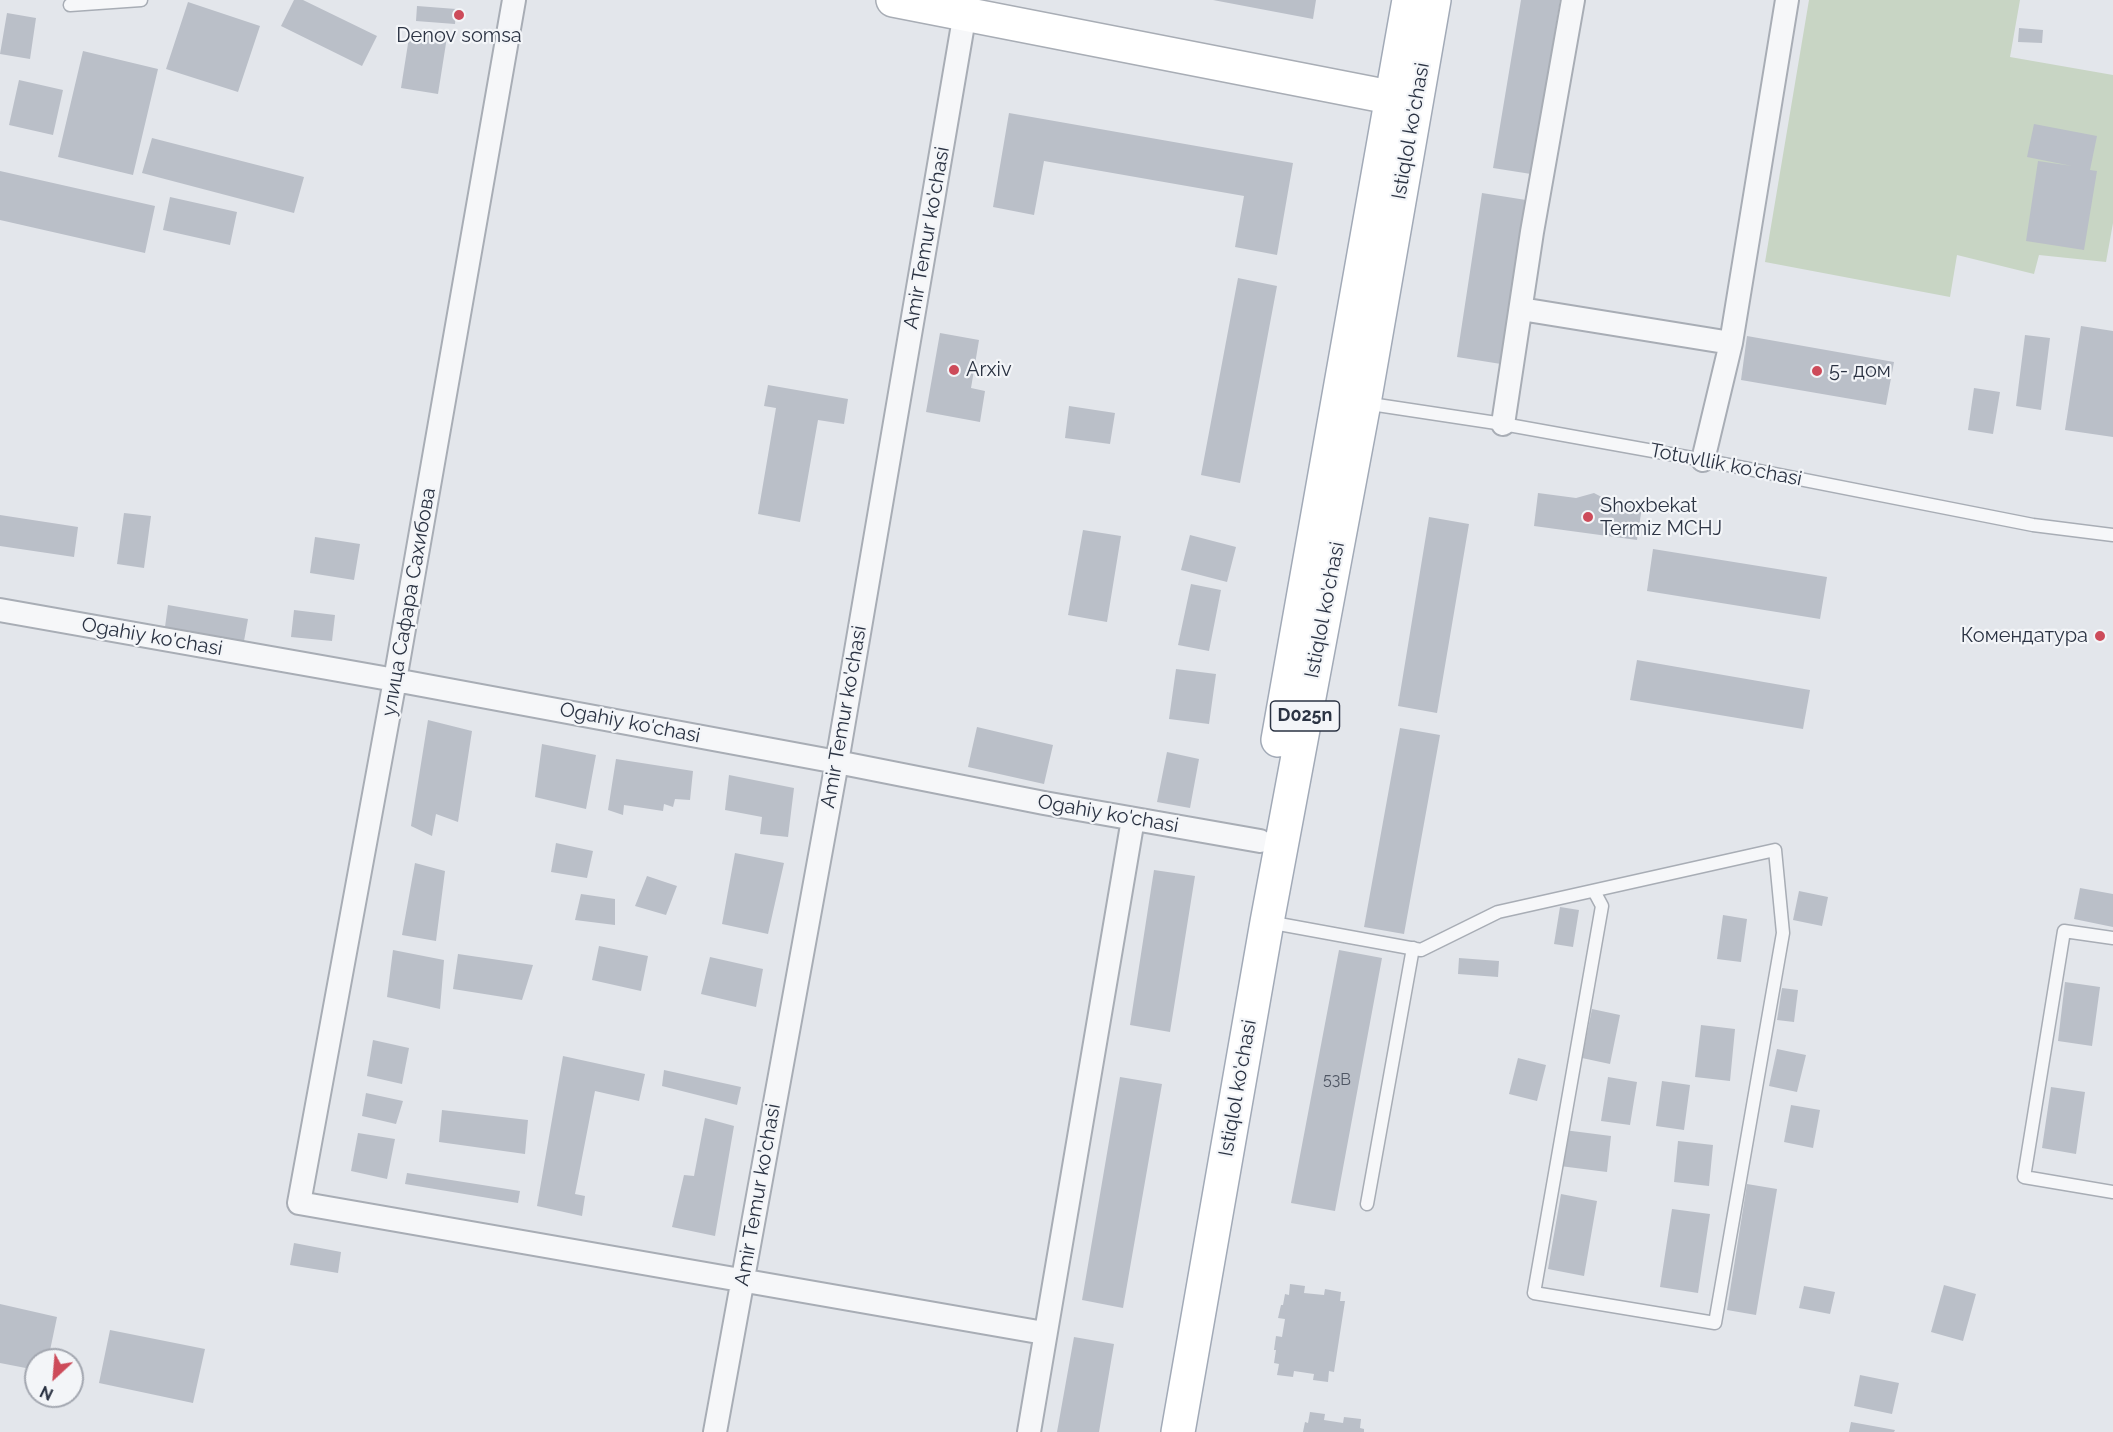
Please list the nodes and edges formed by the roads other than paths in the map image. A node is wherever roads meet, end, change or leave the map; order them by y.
1 (141, 0) edge
2 (514, 0) edge
3 (893, 0) edge
4 (1408, 0) edge
5 (1434, 0) edge
6 (1573, 0) edge
7 (1787, 0) edge
8 (70, 5) dead end
9 (967, 8) edge
10 (1403, 99) junction
11 (1521, 309) junction
12 (1731, 343) junction
13 (1351, 401) junction
14 (1503, 424) junction
15 (1703, 460) junction
16 (2113, 535) edge
17 (0, 610) edge
18 (395, 680) junction
19 (837, 762) junction
20 (1133, 819) junction
21 (1260, 841) junction
22 (1594, 891) junction
23 (1267, 922) junction
24 (2113, 938) edge
25 (1413, 948) junction
26 (2113, 1192) edge
27 (1367, 1204) dead end
28 (742, 1280) junction
29 (1044, 1333) junction
30 (715, 1432) edge
31 (1029, 1432) edge
32 (1159, 1432) edge
33 (1178, 1432) edge

1 - 8 lane
2 - 18 street, улица Сафара Сахибова
3 - 9 main road
4 - 10 main road, Istiqlol ko'chasi / D025n
5 - 10 main road, Istiqlol ko'chasi / D025n
6 - 11 street
7 - 12 street
9 - 10 main road
9 - 19 street, Amir Temur ko'chasi
10 - 13 main road, Istiqlol ko'chasi / D025n
11 - 12 street
11 - 14 street
12 - 15 street
13 - 14 lane, Totuvllik ko'chasi
13 - 21 main road, Istiqlol ko'chasi / D025n
13 - 23 main road, Istiqlol ko'chasi / D025n
14 - 15 lane, Totuvllik ko'chasi
15 - 16 lane, Totuvllik ko'chasi
17 - 18 street, Ogahiy ko'chasi
18 - 19 street, Ogahiy ko'chasi
18 - 28 street, улица Сафара Сахибова
19 - 20 street, Ogahiy ko'chasi
19 - 28 street, Amir Temur ko'chasi
20 - 21 street, Ogahiy ko'chasi
20 - 29 street
21 - 32 main road, Istiqlol ko'chasi / D025n
22 - 22 lane
22 - 25 lane
23 - 25 lane
23 - 33 main road, Istiqlol ko'chasi / D025n
24 - 26 lane
25 - 27 lane
28 - 29 street
28 - 30 street, Amir Temur ko'chasi
29 - 31 street

